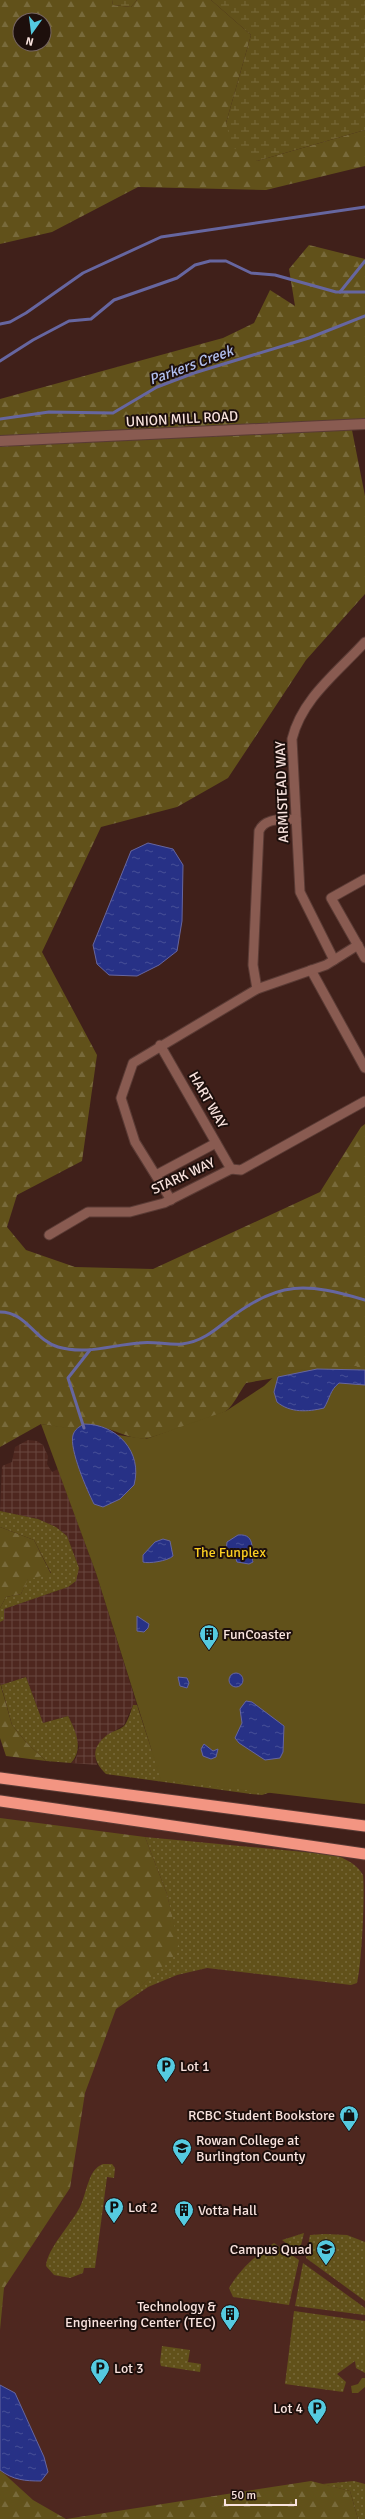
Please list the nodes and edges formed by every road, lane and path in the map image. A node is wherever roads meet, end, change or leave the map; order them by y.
1 (365, 424) edge
2 (0, 441) edge
3 (365, 642) edge
4 (296, 819) junction
5 (365, 879) edge
6 (358, 945) junction
7 (365, 958) edge
8 (334, 960) junction
9 (311, 970) junction
10 (256, 990) junction
11 (160, 1046) junction
12 (365, 1068) edge
13 (365, 1101) edge
14 (216, 1143) junction
15 (231, 1169) junction
16 (156, 1175) junction
17 (171, 1200) junction
18 (49, 1235) dead end
19 (0, 1778) edge
20 (0, 1801) edge
21 (365, 1826) edge
22 (365, 1854) edge

1 - 2 street, UNION MILL ROAD
3 - 4 street, ARMISTEAD WAY
4 - 8 street, ARMISTEAD WAY
4 - 10 street
5 - 6 street
6 - 7 street
6 - 8 street
8 - 9 street
9 - 10 street
9 - 12 street
10 - 11 street
11 - 14 street, HART WAY
11 - 16 street
13 - 15 street, STARK WAY
14 - 15 street, HART WAY
14 - 16 street
15 - 17 street, STARK WAY
16 - 17 street
17 - 18 street, STARK WAY
19 - 21 highway
20 - 22 highway

